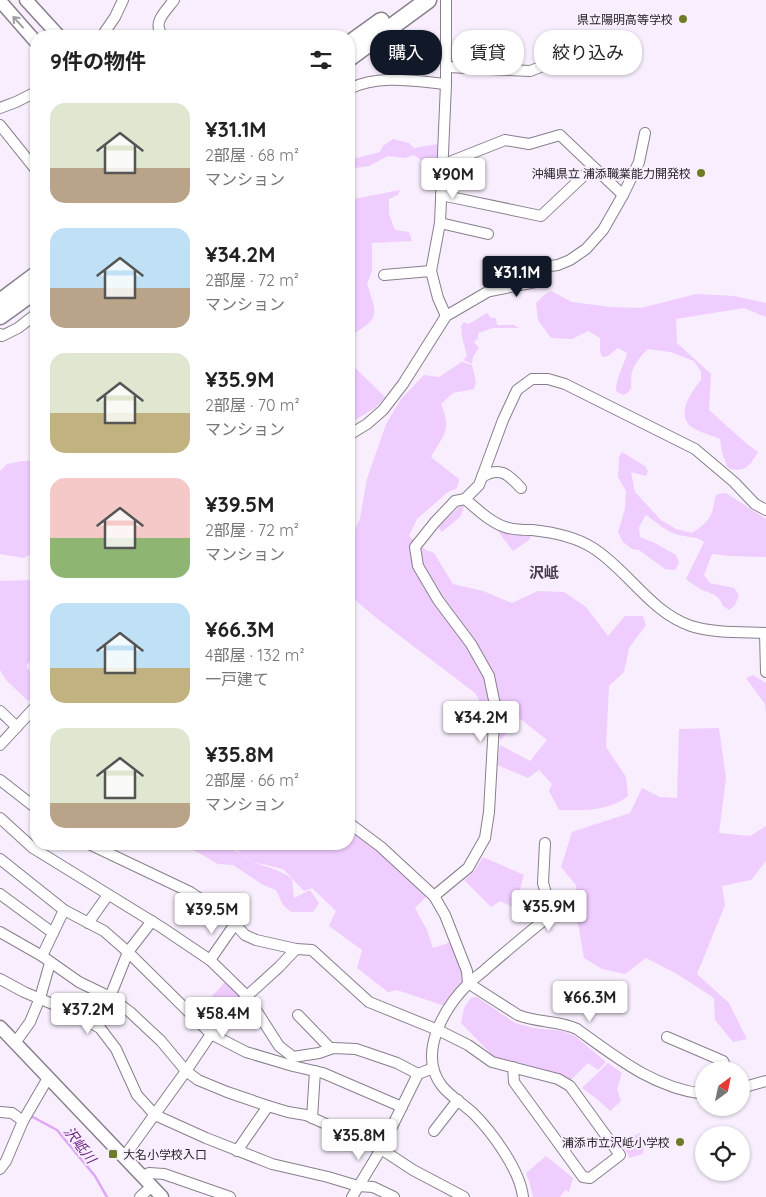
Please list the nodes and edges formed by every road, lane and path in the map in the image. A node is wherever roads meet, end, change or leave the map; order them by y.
1 (26, 0) edge
2 (123, 0) edge
3 (174, 0) edge
4 (409, 0) edge
5 (428, 0) edge
6 (0, 1) edge
7 (446, 3) edge
8 (54, 30) edge
9 (107, 30) edge
10 (158, 30) edge
11 (30, 35) edge
12 (355, 40) edge
13 (355, 54) edge
14 (447, 67) junction
15 (534, 69) edge
16 (446, 84) junction
17 (355, 86) edge
18 (30, 95) edge
19 (0, 108) edge
20 (0, 125) edge
21 (645, 133) dead end
22 (30, 162) edge
23 (442, 166) junction
24 (593, 167) junction
25 (440, 195) junction
26 (623, 195) junction
27 (440, 223) junction
28 (488, 234) dead end
29 (431, 271) junction
30 (384, 275) dead end
31 (30, 280) edge
32 (541, 281) dead end
33 (489, 292) junction
34 (30, 294) edge
35 (0, 302) edge
36 (0, 316) edge
37 (446, 316) junction
38 (30, 319) edge
39 (0, 334) edge
40 (355, 431) edge
41 (482, 477) junction
42 (520, 488) dead end
43 (465, 499) junction
44 (766, 510) edge
45 (765, 633) edge
46 (766, 672) edge
47 (0, 711) edge
48 (30, 713) edge
49 (17, 727) junction
50 (0, 745) edge
51 (2, 785) edge
52 (30, 804) edge
53 (0, 818) edge
54 (355, 828) edge
55 (545, 843) dead end
56 (30, 845) edge
57 (36, 850) edge
58 (102, 850) edge
59 (0, 859) edge
60 (0, 894) edge
61 (108, 895) junction
62 (434, 896) junction
63 (64, 910) junction
64 (152, 921) junction
65 (88, 923) junction
66 (236, 924) junction
67 (0, 932) edge
68 (53, 933) junction
69 (296, 949) junction
70 (128, 952) junction
71 (42, 956) junction
72 (210, 960) junction
73 (50, 963) junction
74 (0, 979) edge
75 (468, 983) junction
76 (247, 996) junction
77 (110, 997) junction
78 (40, 998) junction
79 (298, 1015) dead end
80 (0, 1028) edge
81 (438, 1030) junction
82 (211, 1034) junction
83 (667, 1037) dead end
84 (15, 1043) junction
85 (330, 1048) junction
86 (722, 1061) edge
87 (514, 1067) junction
88 (433, 1068) junction
89 (186, 1071) junction
90 (315, 1071) junction
91 (418, 1074) junction
92 (48, 1078) junction
93 (766, 1081) edge
94 (750, 1085) edge
95 (695, 1092) edge
96 (458, 1100) junction
97 (268, 1106) junction
98 (402, 1107) junction
99 (0, 1112) edge
100 (155, 1115) junction
101 (26, 1117) junction
102 (312, 1118) junction
103 (434, 1131) dead end
104 (381, 1149) junction
105 (237, 1151) junction
106 (124, 1157) junction
107 (0, 1169) edge
108 (142, 1176) junction
109 (152, 1186) junction
110 (358, 1186) junction
111 (204, 1193) edge
112 (140, 1197) edge
113 (162, 1197) edge
114 (230, 1197) edge
115 (352, 1197) edge
116 (394, 1197) edge
117 (464, 1197) edge
118 (523, 1197) edge

1 - 8 street
2 - 9 street
3 - 10 street
4 - 12 highway
5 - 13 highway
11 -> 6 street
7 - 14 street
14 - 15 street
14 - 16 street
16 - 17 street
16 - 23 street
18 - 19 street
20 - 22 street
21 - 26 street
23 - 24 street
23 - 25 street
24 - 25 street
24 - 26 street
25 - 27 street
26 - 33 street
27 - 28 street
27 - 29 street
29 - 30 street
29 - 37 street
31 - 35 highway
32 - 33 street
33 - 37 street
34 - 36 highway
37 - 40 street
38 - 39 street
41 - 42 street
41 - 43 street
41 - 44 street
43 - 45 street
43 - 62 street
45 - 46 street
47 - 49 street
48 - 49 street
49 - 50 street
51 - 52 street
53 - 56 street
54 - 62 street
55 - 75 street
57 - 61 street
58 - 66 street
59 - 63 street
60 - 68 street
61 - 64 street
61 - 65 street
62 - 75 street
63 - 65 street
63 - 68 street
64 - 70 street
64 - 72 street
65 - 70 street
66 - 69 street
66 - 72 street
67 - 71 street
68 - 71 street
69 - 76 street
69 - 81 street
70 - 77 street
70 - 82 street
71 - 73 street
72 - 76 street
73 - 77 street
73 - 78 street
74 - 78 street
75 - 81 street
75 - 95 street
76 - 82 street
76 - 85 street
77 - 89 street
78 - 84 street
78 - 100 street
79 - 85 street
80 - 84 street
81 - 87 street
81 - 88 street
82 - 89 street
82 - 90 street
83 - 86 street
84 - 92 street
85 - 91 street
87 - 87 street
88 - 91 street
88 - 96 street
89 - 97 street
89 - 100 street
90 - 98 street
90 - 102 street
91 - 98 street
92 - 101 street
92 - 106 street
93 - 94 street
96 - 103 street
96 - 118 street
97 - 102 street
97 - 105 street
98 - 104 street
99 - 101 street
100 - 105 street
100 - 106 street
101 - 107 street
102 - 104 street
104 - 110 street
104 - 117 street
105 - 110 street
106 - 108 street
108 - 109 street
108 - 111 street
109 - 112 street
109 - 113 street
110 - 115 street
110 - 116 street
111 - 114 street

